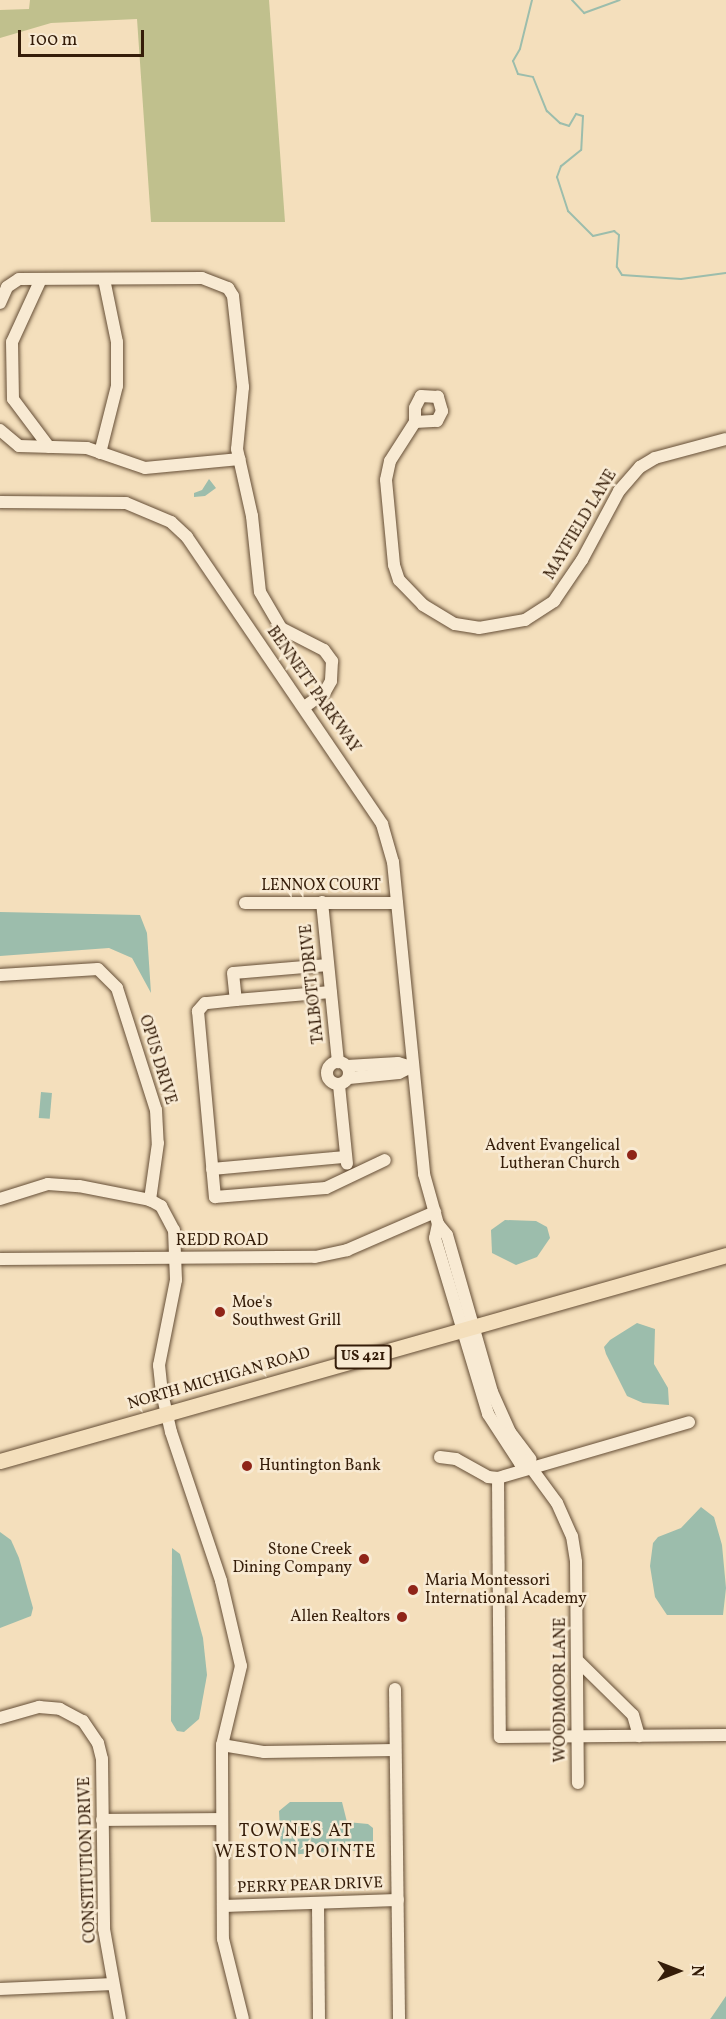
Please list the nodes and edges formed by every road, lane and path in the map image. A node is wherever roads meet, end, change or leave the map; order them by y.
1 (41, 279) junction
2 (104, 279) junction
3 (0, 303) edge
4 (415, 422) dead end
5 (0, 430) edge
6 (726, 439) edge
7 (50, 447) junction
8 (100, 453) junction
9 (240, 459) junction
10 (0, 502) edge
11 (304, 707) junction
12 (322, 902) junction
13 (245, 903) dead end
14 (397, 903) junction
15 (328, 965) junction
16 (0, 975) edge
17 (331, 992) junction
18 (236, 1000) junction
19 (411, 1067) junction
20 (343, 1073) junction
21 (345, 1157) junction
22 (385, 1160) dead end
23 (212, 1169) junction
24 (350, 1176) junction
25 (0, 1199) edge
26 (150, 1200) junction
27 (436, 1218) junction
28 (726, 1255) edge
29 (177, 1258) junction
30 (0, 1259) edge
31 (467, 1329) junction
32 (166, 1413) junction
33 (689, 1422) dead end
34 (440, 1457) dead end
35 (0, 1461) edge
36 (531, 1468) junction
37 (498, 1478) junction
38 (577, 1660) junction
39 (395, 1689) dead end
40 (0, 1718) edge
41 (726, 1735) edge
42 (578, 1736) junction
43 (639, 1736) junction
44 (222, 1744) junction
45 (395, 1750) junction
46 (578, 1783) dead end
47 (222, 1819) junction
48 (102, 1820) junction
49 (398, 1900) junction
50 (318, 1905) junction
51 (223, 1906) junction
52 (113, 1984) junction
53 (0, 1989) edge
54 (120, 2019) edge
55 (243, 2019) edge
56 (319, 2019) edge
57 (399, 2019) edge

1 - 2 street
1 - 3 street
1 - 7 street
2 - 8 street
2 - 9 street
4 - 6 street, MAYFIELD LANE
5 - 7 street
7 - 8 street
8 - 9 street
9 - 11 street
10 - 11 street, BENNETT PARKWAY
11 - 14 street, BENNETT PARKWAY
12 - 13 street, LENNOX COURT
12 - 14 street, LENNOX COURT
12 - 15 street, TALBOTT DRIVE
14 - 19 street, BENNETT PARKWAY
15 - 17 street, TALBOTT DRIVE
15 - 18 street
16 - 26 street, OPUS DRIVE
17 - 18 street
17 - 20 street, TALBOTT DRIVE
18 - 23 street
19 - 20 street
19 - 27 street, BENNETT PARKWAY
20 - 21 street, TALBOTT DRIVE
21 - 23 street
21 - 24 street, TALBOTT DRIVE
22 - 24 street
23 - 24 street
25 - 26 street
26 - 29 street
27 - 29 street, REDD ROAD
27 - 31 street, BENNETT PARKWAY
28 - 31 main road, NORTH MICHIGAN ROAD / US 421
29 - 30 street, REDD ROAD
29 - 32 street
31 - 32 main road, NORTH MICHIGAN ROAD / US 421
31 - 36 street, WOODMOOR LANE
32 - 35 main road, NORTH MICHIGAN ROAD / US 421
32 - 44 street
33 - 36 street
34 - 37 street
36 - 37 street
36 - 38 street, WOODMOOR LANE
37 - 42 street
38 - 42 street, WOODMOOR LANE
38 - 43 street
39 - 45 street
40 - 48 street, CONSTITUTION DRIVE
41 - 43 street
42 - 43 street
42 - 46 street, WOODMOOR LANE
44 - 45 street
44 - 47 street
45 - 49 street
47 - 48 street
47 - 51 street
48 - 52 street, CONSTITUTION DRIVE
49 - 50 street, PERRY PEAR DRIVE
49 - 57 street
50 - 51 street, PERRY PEAR DRIVE
50 - 56 street
51 - 55 street
52 - 53 street
52 - 54 street, CONSTITUTION DRIVE

